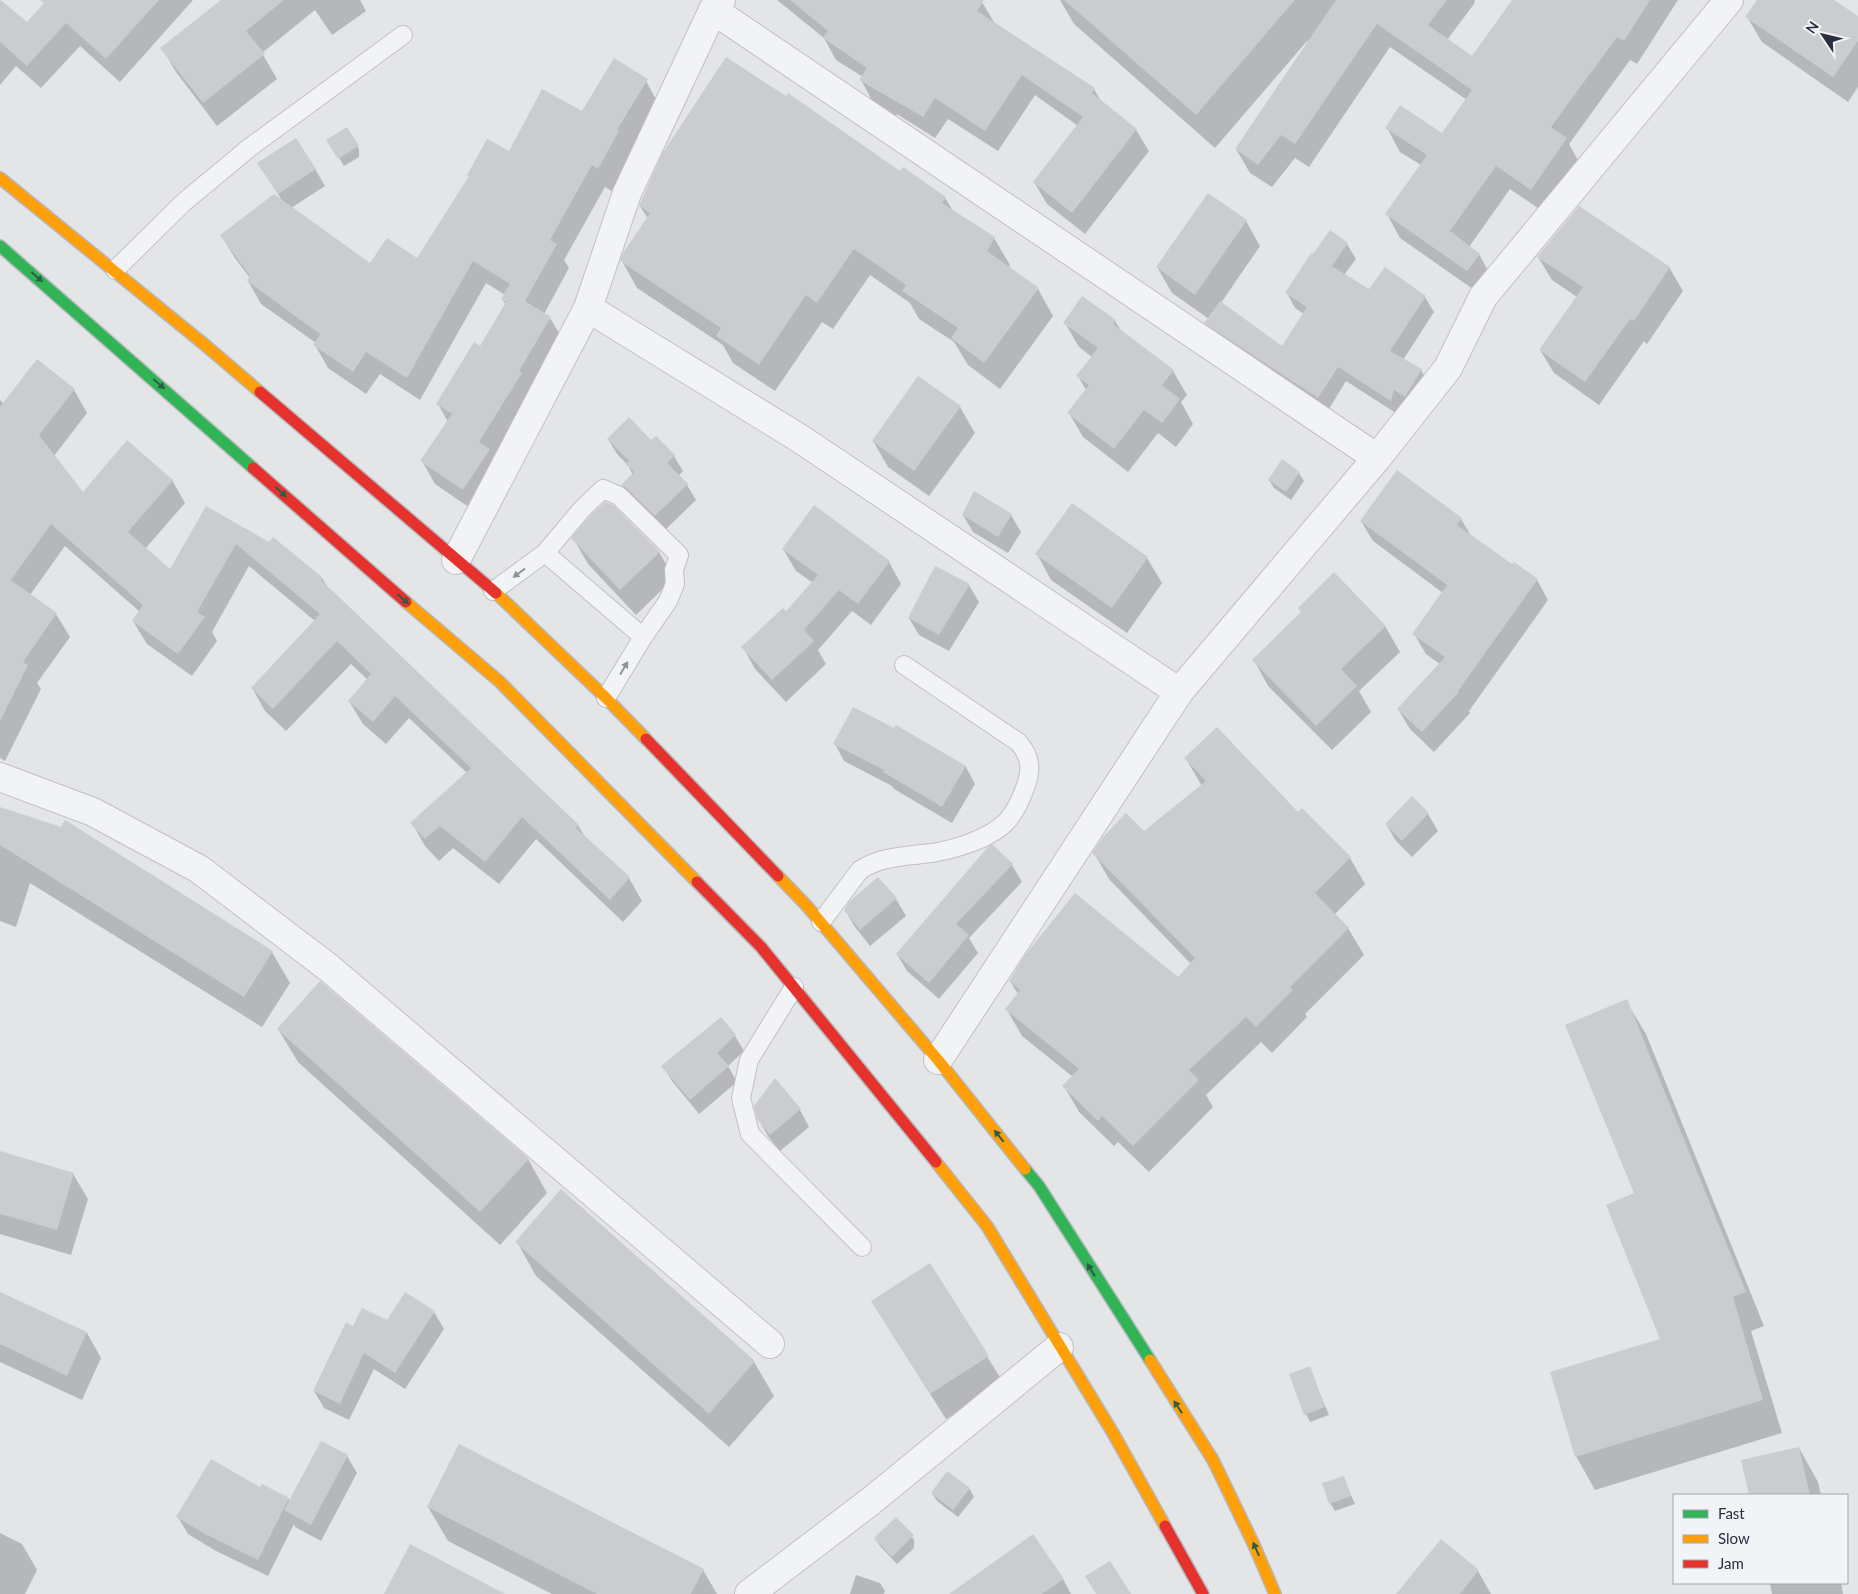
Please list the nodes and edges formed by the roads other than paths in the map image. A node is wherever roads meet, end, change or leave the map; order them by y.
1 (1729, 0) edge
2 (717, 5) edge
3 (403, 35) dead end
4 (0, 178) edge
5 (2, 251) edge
6 (115, 270) junction
7 (588, 308) junction
8 (1377, 458) junction
9 (545, 553) junction
10 (456, 560) junction
11 (493, 591) junction
12 (643, 637) junction
13 (904, 665) dead end
14 (1179, 692) junction
15 (606, 698) junction
16 (0, 777) edge
17 (821, 922) junction
18 (794, 987) junction
19 (938, 1060) junction
20 (862, 1247) dead end
21 (770, 1344) dead end
22 (1059, 1347) junction
23 (1198, 1592) edge
24 (749, 1594) edge
25 (1275, 1594) edge

1 - 8 street
2 - 7 street
2 - 8 street
3 - 6 lane
4 - 6 highway
5 -> 18 highway
6 - 10 highway
7 - 10 street
7 - 14 street
8 - 14 street
9 -> 11 lane
9 - 12 lane
9 - 12 lane
10 - 11 highway
11 - 15 highway
15 -> 12 lane
13 - 17 lane
14 - 19 street
15 - 17 highway
16 - 21 street
17 - 19 highway
18 - 20 lane
18 - 22 highway
25 -> 19 highway
22 - 23 highway
22 - 24 street

